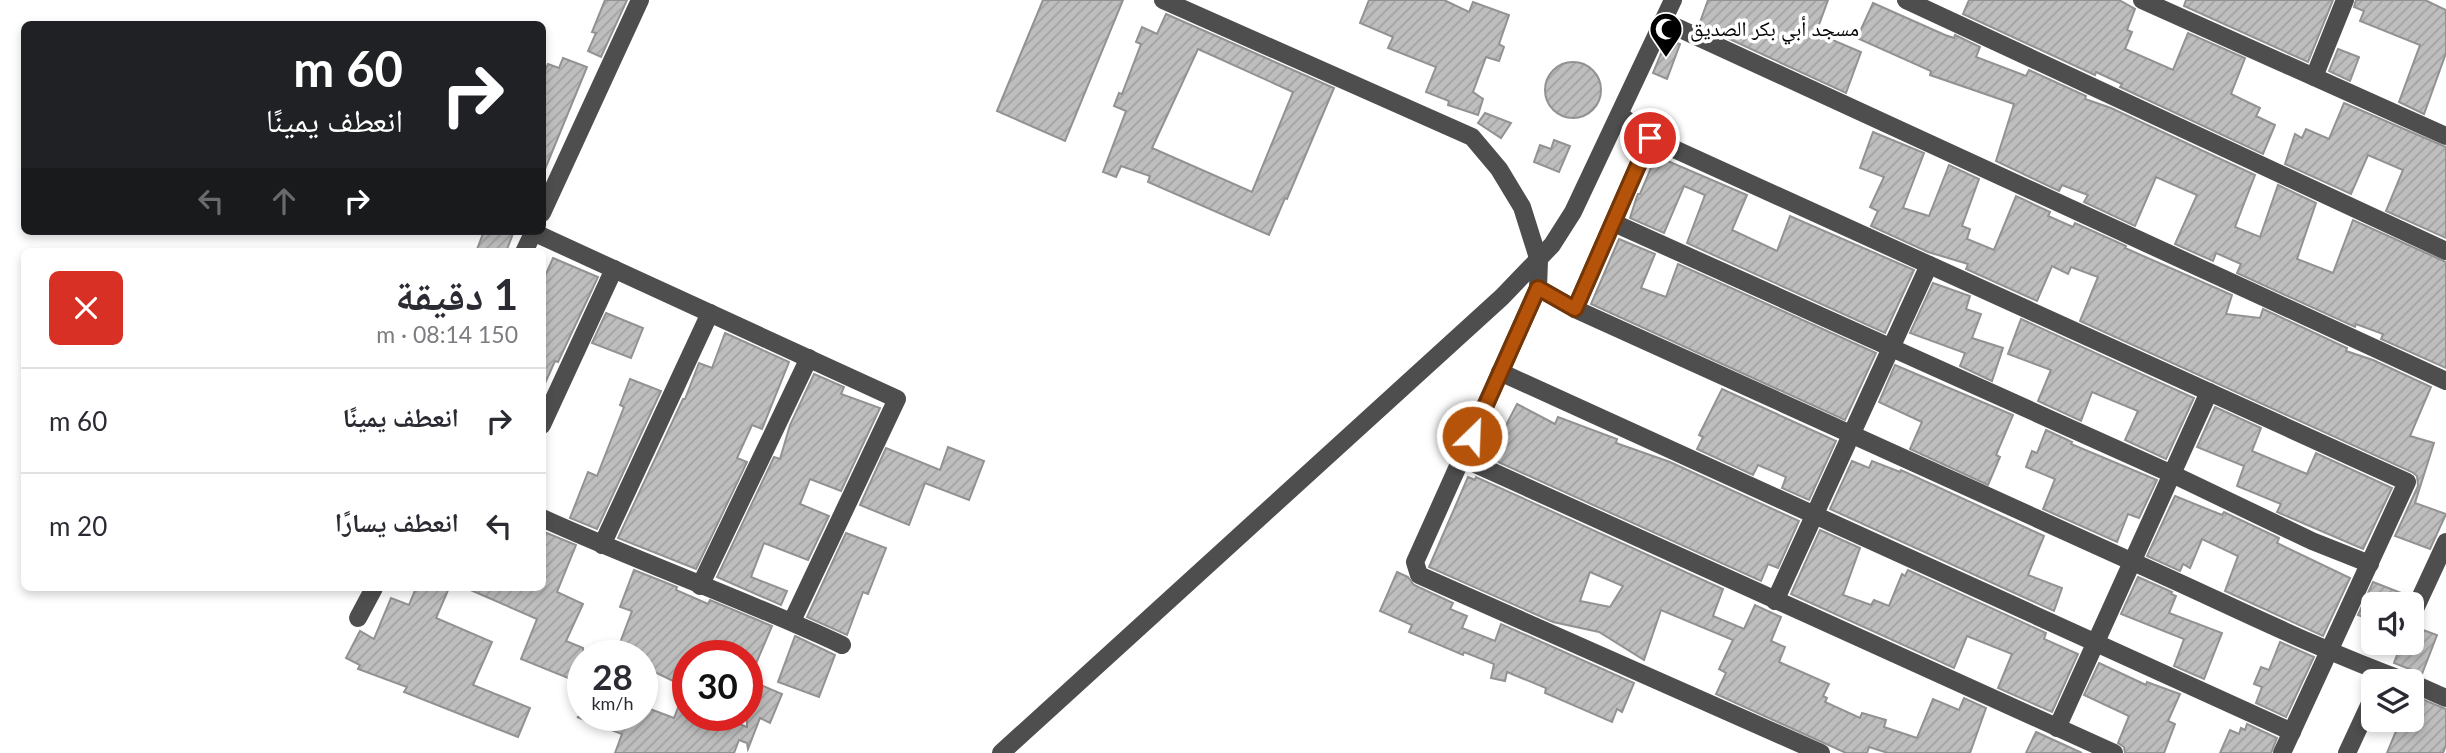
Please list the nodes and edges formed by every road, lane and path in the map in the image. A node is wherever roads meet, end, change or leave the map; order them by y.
1 (640, 0) edge
2 (1163, 0) edge
3 (1673, 0) edge
4 (1906, 0) edge
5 (2142, 0) edge
6 (2345, 0) edge
7 (1663, 21) junction
8 (2314, 77) junction
9 (1620, 115) junction
10 (2446, 136) edge
11 (1650, 138) junction
12 (546, 204) edge
13 (1614, 223) junction
14 (540, 235) edge
15 (2446, 251) edge
16 (1539, 261) junction
17 (1929, 265) junction
18 (614, 269) junction
19 (1538, 288) junction
20 (1575, 309) junction
21 (710, 313) junction
22 (1892, 348) junction
23 (809, 358) junction
24 (1500, 372) junction
25 (2446, 381) edge
26 (2209, 392) junction
27 (546, 416) edge
28 (1851, 436) junction
29 (1462, 458) junction
30 (2172, 474) junction
31 (1814, 516) junction
32 (546, 520) edge
33 (2446, 542) edge
34 (602, 545) junction
35 (2131, 561) junction
36 (2370, 564) junction
37 (700, 586) junction
38 (372, 591) edge
39 (2423, 592) edge
40 (1775, 601) junction
41 (358, 618) dead end
42 (792, 621) junction
43 (2093, 643) junction
44 (842, 645) dead end
45 (2330, 653) junction
46 (2365, 669) edge
47 (2424, 688) edge
48 (2446, 698) edge
49 (2361, 723) edge
50 (2057, 728) junction
51 (2292, 732) junction
52 (1001, 753) edge
53 (1821, 753) edge
54 (2114, 753) edge
55 (2282, 753) edge
56 (2347, 753) edge

1 - 12 street
2 - 16 street
3 - 7 street
4 - 15 street
5 - 8 street
6 - 8 street
7 - 9 street
7 - 25 street
8 - 10 street
9 - 11 street
9 - 16 street
11 - 13 street
11 - 17 street
13 - 20 street
13 - 22 street
14 - 18 street
16 - 19 street
16 - 52 street
17 - 22 street
17 - 26 street
18 - 21 street
18 - 27 street
19 - 20 street
19 - 24 street
20 - 28 street
21 - 23 street
21 - 34 street
22 - 28 street
22 - 30 street
23 - 37 street
23 - 42 street
24 - 29 street
24 - 31 street
26 - 30 street
26 - 36 street
28 - 31 street
28 - 35 street
29 - 40 street
29 - 53 street
30 - 35 street
30 - 36 street
31 - 40 street
31 - 43 street
32 - 34 street
33 - 39 street
34 - 37 street
35 - 43 street
35 - 45 street
36 - 45 street
37 - 42 street
38 - 41 street
40 - 50 street
42 - 44 street
43 - 50 street
43 - 51 street
45 - 46 street
45 - 51 street
47 - 48 street
49 - 56 street
50 - 54 street
51 - 55 street

